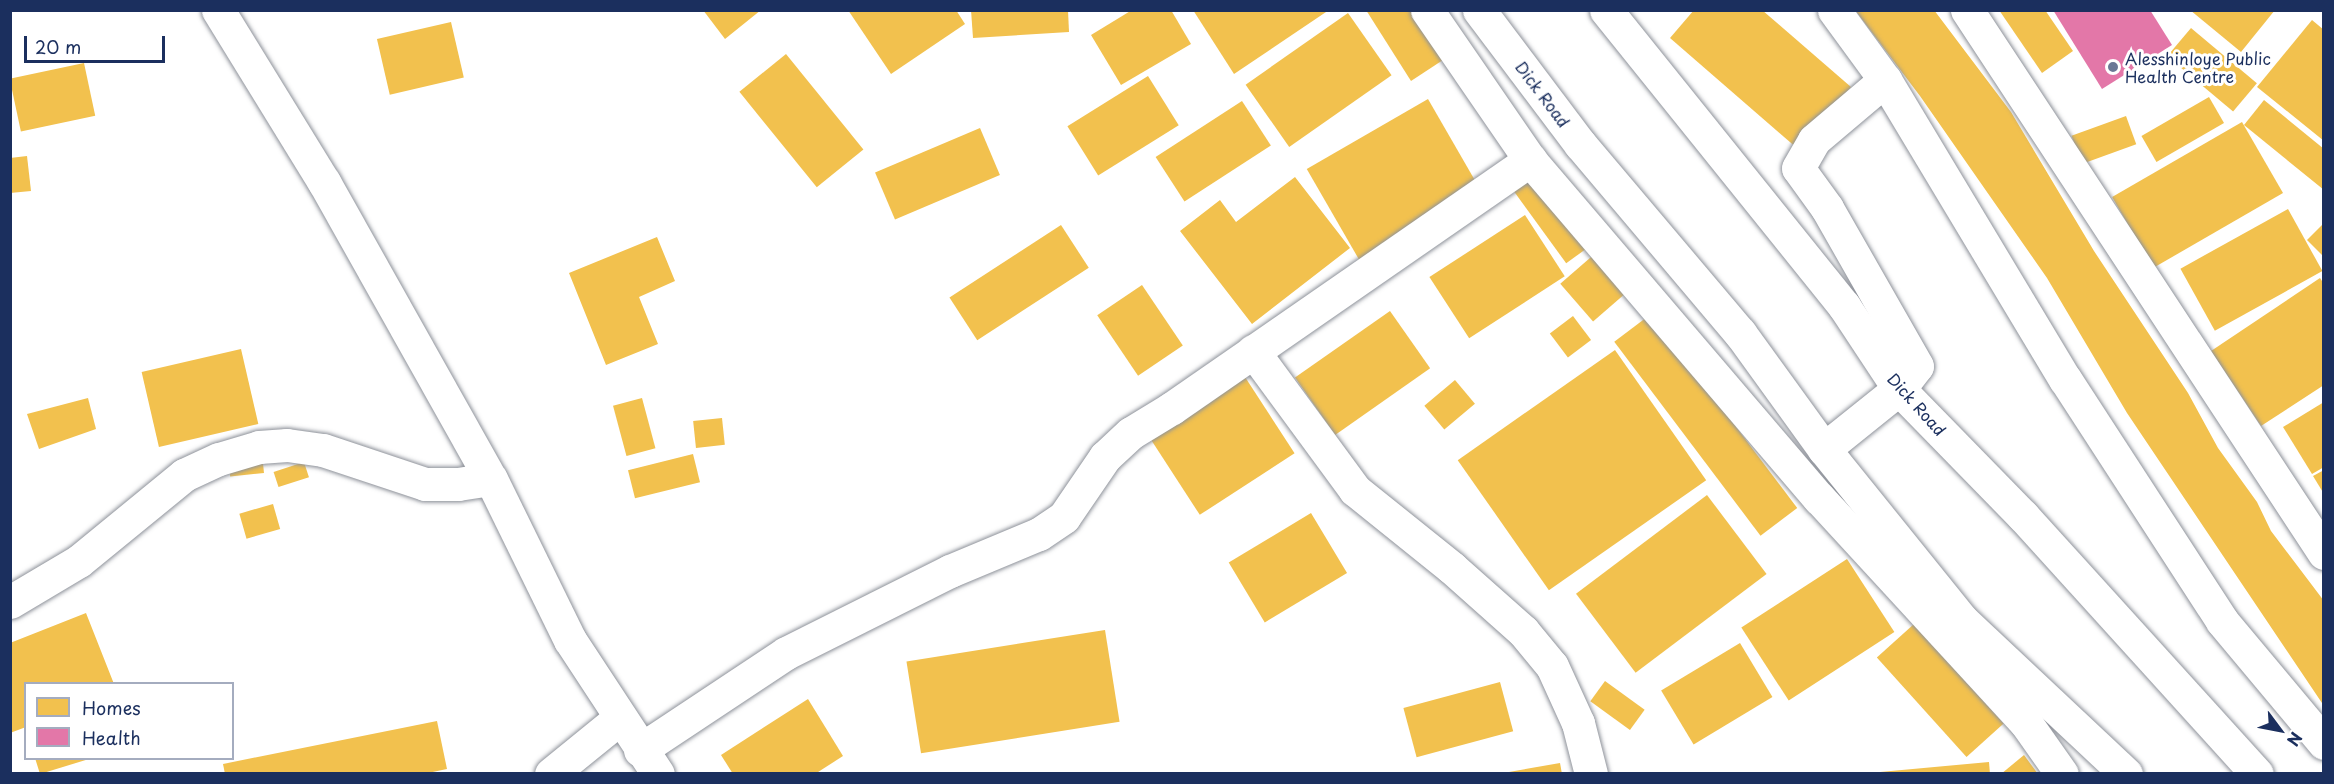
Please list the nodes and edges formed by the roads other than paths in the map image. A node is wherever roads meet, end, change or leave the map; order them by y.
1 (218, 10) edge
2 (1427, 10) edge
3 (1479, 10) edge
4 (1606, 10) edge
5 (1834, 10) edge
6 (1967, 10) edge
7 (1885, 80) junction
8 (1530, 160) junction
9 (1253, 351) junction
10 (1899, 389) junction
11 (1824, 449) junction
12 (492, 479) junction
13 (2324, 553) edge
14 (10, 602) edge
15 (620, 718) junction
16 (2324, 743) edge
17 (649, 762) edge
18 (551, 774) edge
19 (1591, 774) edge
20 (2062, 774) edge
21 (2126, 774) edge
22 (2257, 774) edge

1 - 12 street
2 - 8 street
3 - 11 street, Dick Road
4 - 10 street, Dick Road
5 - 7 street
6 - 13 street
7 - 10 street
7 - 16 street
8 - 9 street
8 - 20 street
9 - 17 street
9 - 19 street
10 - 11 street
10 - 22 street, Dick Road
11 - 21 street, Dick Road
12 - 14 street
12 - 15 street
15 - 17 street
15 - 18 street

